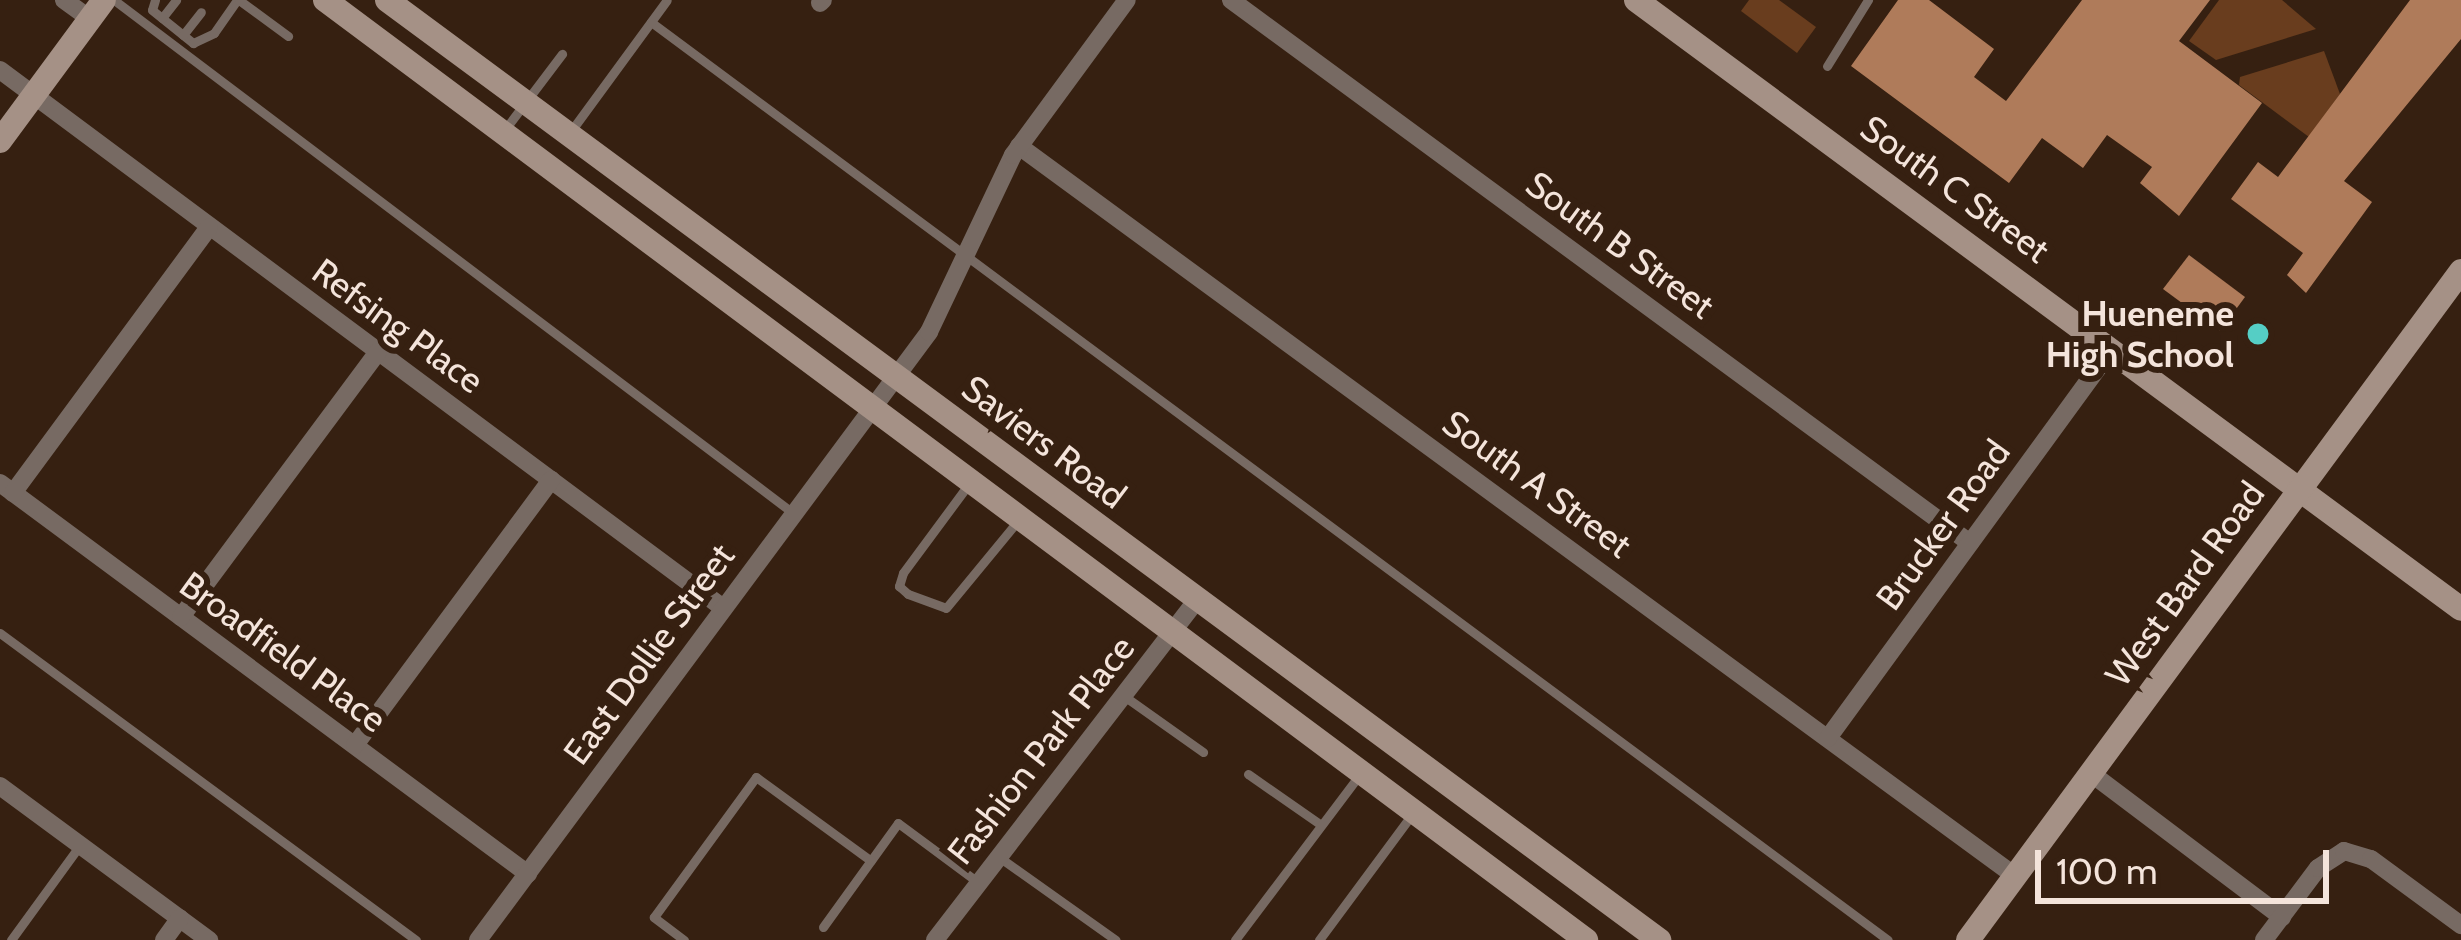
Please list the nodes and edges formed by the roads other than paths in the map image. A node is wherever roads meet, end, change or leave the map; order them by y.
1 (64, 0) edge
2 (114, 0) edge
3 (155, 0) edge
4 (176, 0) edge
5 (238, 0) edge
6 (325, 0) edge
7 (388, 0) edge
8 (667, 0) edge
9 (1127, 0) edge
10 (1231, 0) edge
11 (1636, 0) edge
12 (1868, 0) edge
13 (97, 10) edge
14 (201, 12) dead end
15 (162, 18) junction
16 (651, 22) junction
17 (179, 32) junction
18 (287, 36) dead end
19 (167, 40) junction
20 (562, 54) dead end
21 (1827, 66) dead end
22 (0, 70) edge
23 (34, 95) junction
24 (525, 103) junction
25 (503, 132) junction
26 (568, 135) junction
27 (0, 141) edge
28 (1019, 146) junction
29 (209, 227) junction
30 (966, 263) junction
31 (2461, 271) edge
32 (2111, 350) junction
33 (378, 352) junction
34 (896, 376) junction
35 (873, 407) junction
36 (551, 480) junction
37 (971, 481) junction
38 (6, 488) edge
39 (2300, 488) junction
40 (793, 513) junction
41 (1021, 517) junction
42 (1970, 543) junction
43 (1198, 600) junction
44 (723, 608) junction
45 (2461, 609) edge
46 (181, 617) junction
47 (1176, 630) junction
48 (0, 632) edge
49 (1124, 696) junction
50 (1828, 738) junction
51 (355, 746) junction
52 (1203, 752) dead end
53 (1248, 774) dead end
54 (1360, 774) junction
55 (2092, 774) junction
56 (0, 786) edge
57 (1413, 813) junction
58 (1321, 825) junction
59 (80, 845) junction
60 (999, 856) junction
61 (871, 861) junction
62 (528, 874) junction
63 (2015, 876) junction
64 (979, 883) junction
65 (2282, 917) junction
66 (180, 918) junction
67 (2461, 925) edge
68 (823, 927) dead end
69 (1324, 938) edge
70 (11, 940) edge
71 (164, 940) edge
72 (209, 940) edge
73 (416, 940) edge
74 (478, 940) edge
75 (684, 940) edge
76 (935, 940) edge
77 (1116, 940) edge
78 (1235, 940) edge
79 (1586, 940) edge
80 (1659, 940) edge
81 (1888, 940) edge
82 (1968, 940) edge
83 (2264, 940) edge

1 - 13 street
2 - 19 lane
3 - 15 lane
4 - 15 lane
5 - 17 lane
5 - 18 lane
6 - 25 main road, Saviers Road
7 - 24 main road, Saviers Road
8 - 16 lane
9 - 28 street, East Dollie Street
10 - 42 street, South B Street
11 - 32 main road, South C Street
12 - 21 lane
13 - 23 main road
14 - 17 lane
15 - 17 lane
16 - 26 lane
16 - 30 lane
17 - 19 lane
19 - 40 lane
20 - 24 lane
22 - 23 street, Refsing Place
23 - 27 main road
23 - 29 street, Refsing Place
24 - 25 lane
24 - 26 main road, Saviers Road
25 - 35 main road, Saviers Road
26 - 34 main road, Saviers Road
28 - 30 street, East Dollie Street
28 - 50 street, South A Street
29 - 33 street, Refsing Place
29 - 38 street
30 - 34 street, East Dollie Street
30 - 81 lane
31 - 39 main road, West Bard Road
32 - 39 main road, South C Street
32 - 42 street, Brucker Road
33 - 36 street, Refsing Place
33 - 46 street
34 - 35 street, East Dollie Street
34 - 43 main road, Saviers Road
35 - 37 main road, Saviers Road
35 - 40 street, East Dollie Street
36 - 44 street, Refsing Place
36 - 51 street
37 - 41 main road, Saviers Road
37 - 41 lane
38 - 46 street, Broadfield Place
39 - 45 main road, South C Street
39 - 55 main road, West Bard Road
40 - 44 street, East Dollie Street
41 - 47 main road, Saviers Road
42 - 50 street, Brucker Road
43 - 47 street, Fashion Park Place
43 - 80 main road, Saviers Road
44 - 62 street, East Dollie Street
46 - 51 street, Broadfield Place
47 - 49 street, Fashion Park Place
47 - 54 main road, Saviers Road
48 - 73 lane
49 - 52 lane
49 - 60 street, Fashion Park Place
50 - 63 street, South A Street
51 - 62 street, Broadfield Place
53 - 58 lane
54 - 57 main road, Saviers Road
54 - 58 lane
55 - 63 main road, West Bard Road
55 - 65 street
56 - 59 street
57 - 69 lane
57 - 79 main road, Saviers Road
58 - 78 lane
59 - 66 street
59 - 70 lane
60 - 64 street, Fashion Park Place
60 - 77 lane
61 - 64 lane
61 - 68 lane
61 - 75 lane
62 - 74 street, East Dollie Street
63 - 82 main road, West Bard Road
64 - 76 street, Fashion Park Place
65 - 67 street
65 - 83 street
66 - 71 street
66 - 72 street

